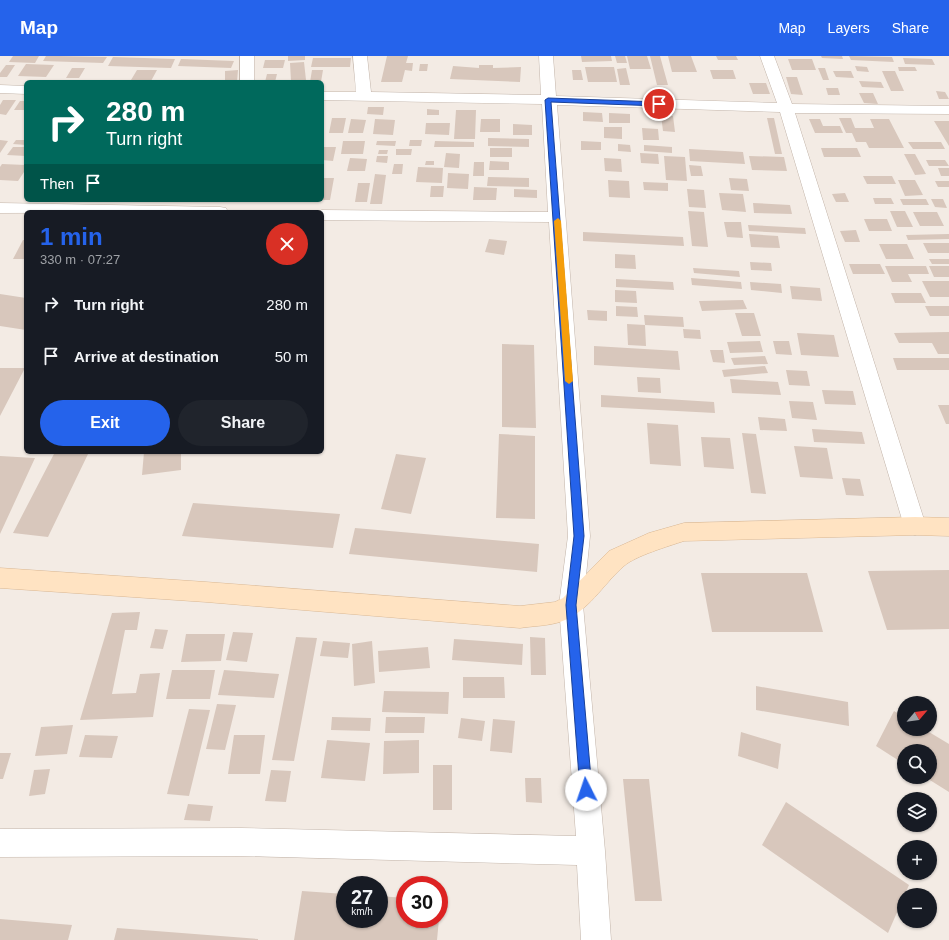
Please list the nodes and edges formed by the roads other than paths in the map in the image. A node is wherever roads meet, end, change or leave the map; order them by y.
1 (247, 56) edge
2 (360, 56) edge
3 (546, 56) edge
4 (767, 56) edge
5 (247, 80) edge
6 (0, 90) edge
7 (24, 90) edge
8 (324, 96) edge
9 (364, 96) junction
10 (548, 100) junction
11 (786, 108) junction
12 (949, 110) edge
13 (0, 208) edge
14 (110, 210) edge
15 (324, 215) edge
16 (558, 217) junction
17 (915, 526) junction
18 (949, 527) edge
19 (0, 578) edge
20 (571, 605) junction
21 (0, 843) edge
22 (591, 851) junction
23 (596, 940) edge

1 - 5 street
2 - 9 street
3 - 10 street
4 - 11 street
6 - 7 street
8 - 9 street
9 - 10 street
10 - 11 street
10 - 16 street
11 - 12 street
11 - 17 street
13 - 14 street
15 - 16 street
16 - 20 street
17 - 18 street
17 - 20 street
19 - 20 street
20 - 22 street
21 - 22 street
22 - 23 street

